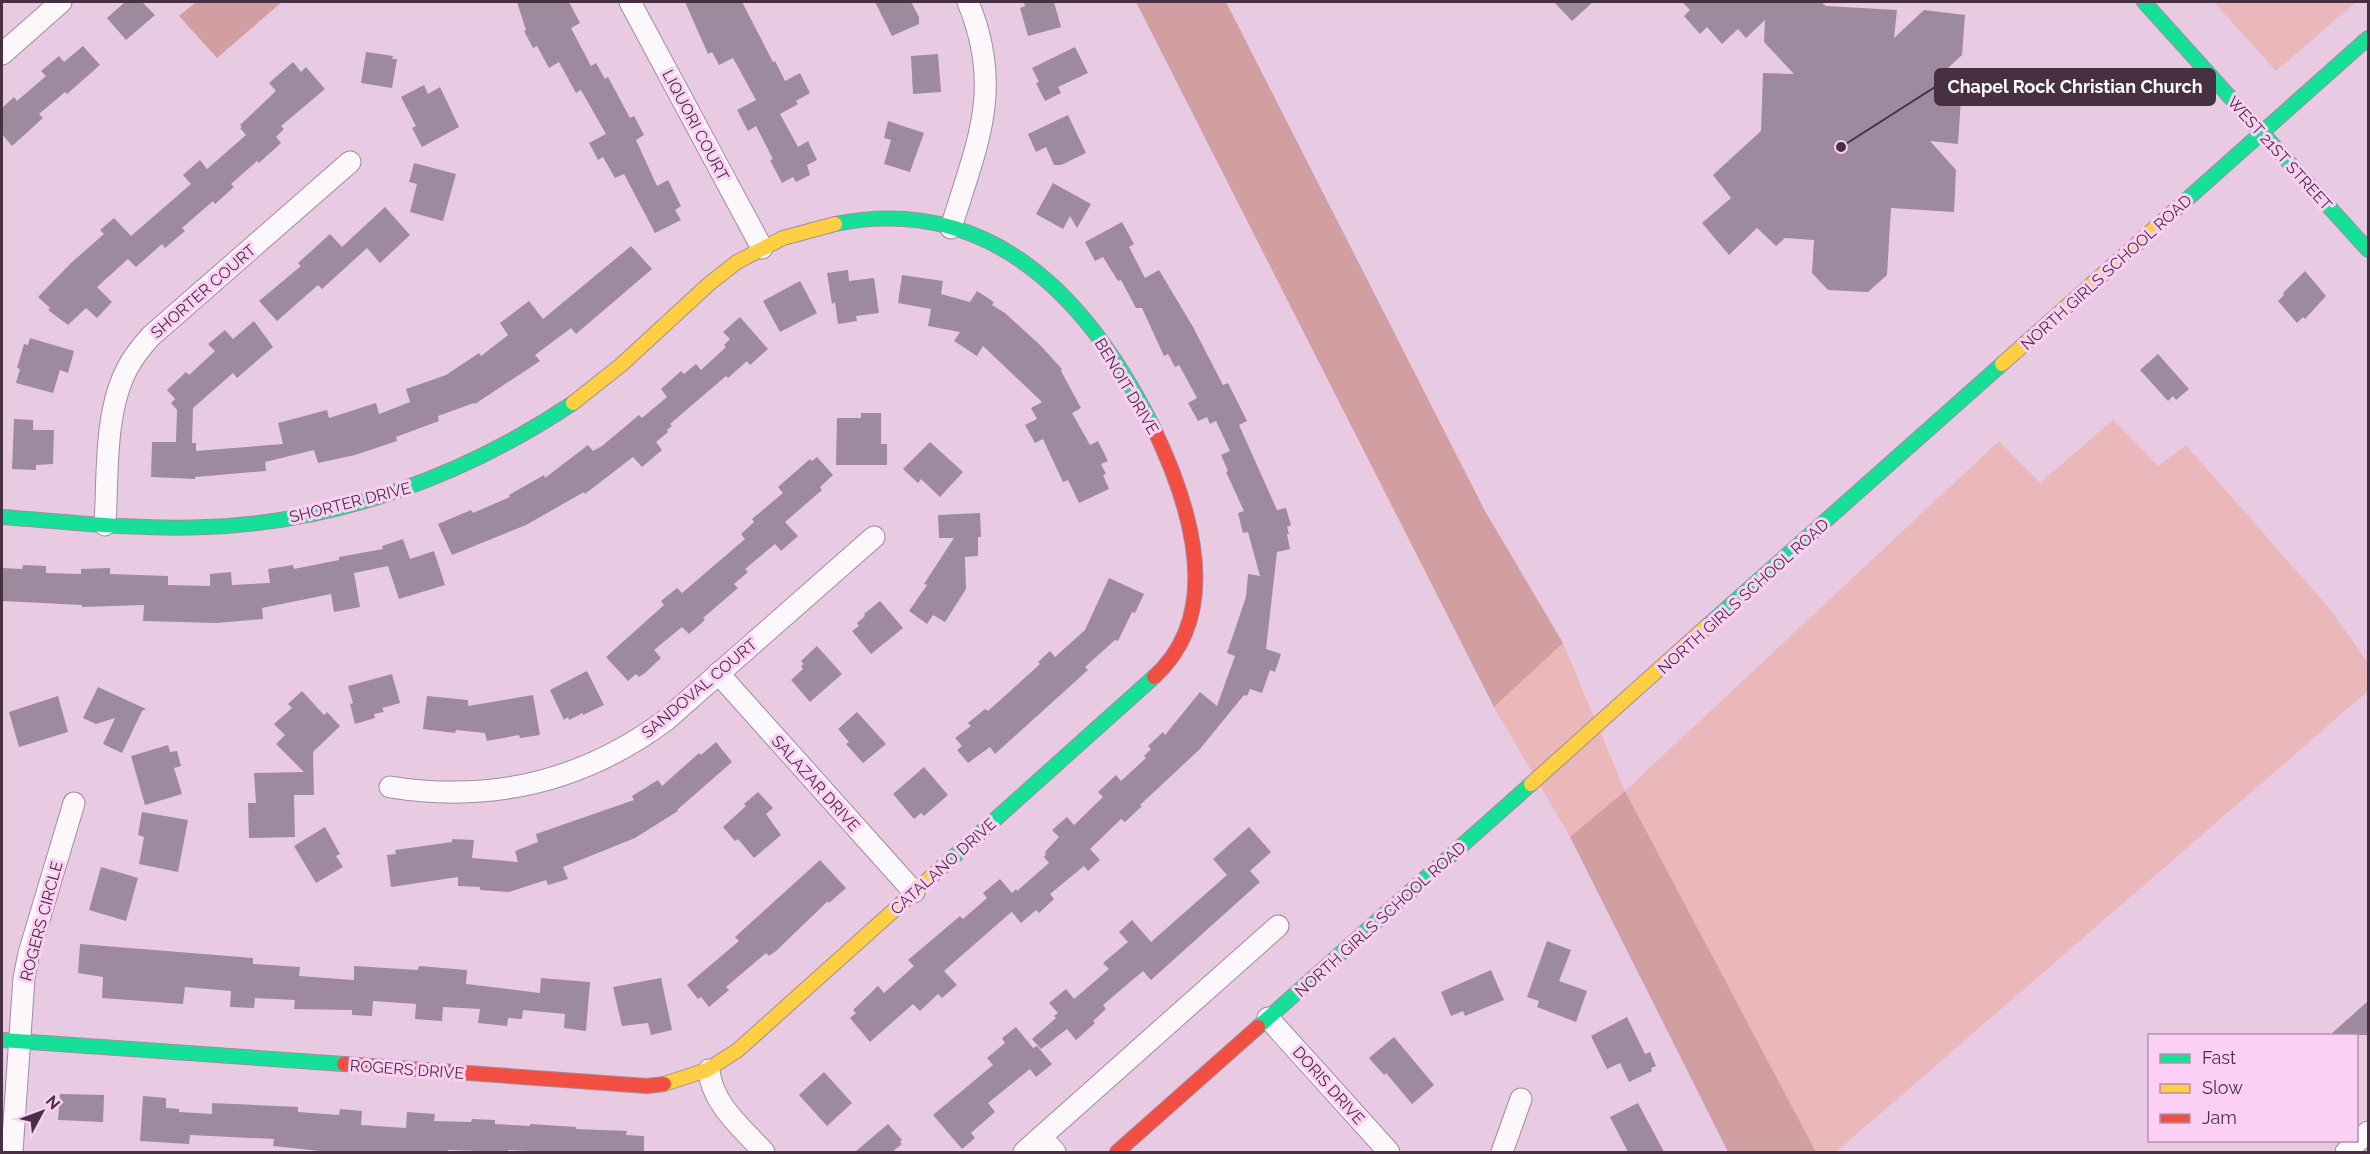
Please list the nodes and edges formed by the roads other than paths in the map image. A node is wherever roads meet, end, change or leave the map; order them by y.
1 (61, 2) edge
2 (630, 2) edge
3 (968, 2) edge
4 (2144, 2) edge
5 (2368, 38) edge
6 (2, 54) edge
7 (2263, 133) junction
8 (351, 162) dead end
9 (951, 228) junction
10 (762, 248) junction
11 (2368, 250) edge
12 (628, 361) joint
13 (2, 517) edge
14 (105, 525) junction
15 (874, 537) dead end
16 (1171, 657) joint
17 (718, 673) junction
18 (390, 787) dead end
19 (74, 803) dead end
20 (914, 892) junction
21 (1278, 926) dead end
22 (1268, 1018) junction
23 (10, 1040) edge
24 (709, 1070) junction
25 (1521, 1099) dead end
26 (1048, 1145) edge
27 (12, 1152) edge
28 (764, 1152) edge
29 (1024, 1152) edge
30 (1117, 1152) edge
31 (1389, 1152) edge
32 (1502, 1152) edge

1 - 6 street
2 - 10 street, LIQUORI COURT
3 - 9 street
4 - 7 street, WEST 21ST STREET
5 - 7 street, NORTH GIRLS SCHOOL ROAD
7 - 11 street, WEST 21ST STREET
7 - 22 street, NORTH GIRLS SCHOOL ROAD
8 - 14 street, SHORTER COURT
9 - 10 street, BENOIT DRIVE
9 - 16 street, BENOIT DRIVE
10 - 12 street, BENOIT DRIVE
12 - 14 street, SHORTER DRIVE
13 - 14 street, SHORTER DRIVE
15 - 17 street, SANDOVAL COURT
16 - 20 street, CATALANO DRIVE
17 - 18 street, SANDOVAL COURT
17 - 20 street, SALAZAR DRIVE
19 - 23 street, ROGERS CIRCLE
20 - 24 street, CATALANO DRIVE
21 - 26 street
22 - 30 street, NORTH GIRLS SCHOOL ROAD
22 - 31 street, DORIS DRIVE
23 - 24 street, ROGERS DRIVE
23 - 27 street, ROGERS CIRCLE
24 - 28 street
25 - 32 street
26 - 29 street

